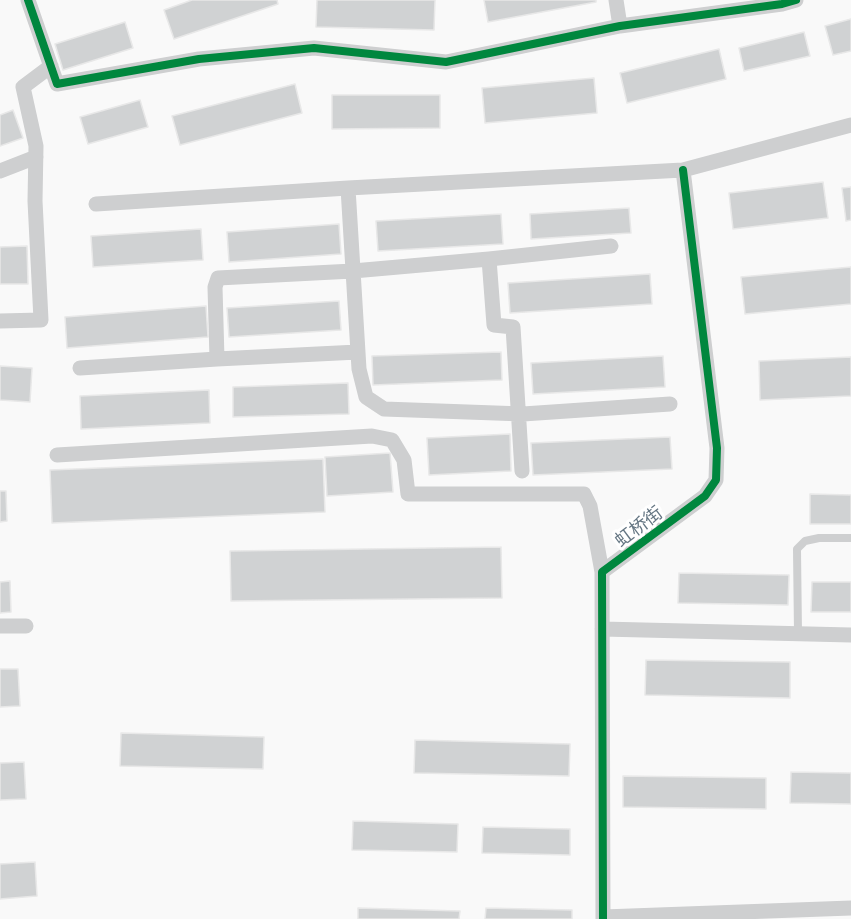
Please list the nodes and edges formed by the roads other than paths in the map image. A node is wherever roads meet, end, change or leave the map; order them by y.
1 (28, 0) edge
2 (616, 0) edge
3 (795, 0) edge
4 (620, 26) junction
5 (51, 66) junction
6 (851, 124) edge
7 (36, 157) junction
8 (683, 170) junction
9 (0, 171) edge
10 (348, 188) junction
11 (96, 204) dead end
12 (611, 246) dead end
13 (489, 259) junction
14 (353, 271) junction
15 (0, 321) edge
16 (358, 352) junction
17 (217, 359) junction
18 (80, 368) dead end
19 (670, 404) dead end
20 (518, 413) junction
21 (57, 455) dead end
22 (522, 471) dead end
23 (851, 538) edge
24 (602, 572) junction
25 (0, 626) edge
26 (26, 626) dead end
27 (602, 629) junction
28 (798, 634) junction
29 (851, 635) edge
30 (851, 908) edge
31 (603, 918) edge

1 - 5 street
2 - 4 street
3 - 4 street
4 - 5 street
5 - 7 street
6 - 8 street
7 - 9 street
7 - 15 street
8 - 10 street
8 - 24 street, 虹桥街
10 - 11 street
10 - 14 street
12 - 13 street
13 - 14 street
13 - 20 street
14 - 16 street
14 - 17 street
16 - 17 street
16 - 20 street
17 - 18 street
19 - 20 street
20 - 22 street
21 - 24 street
23 - 28 lane
24 - 27 street
25 - 26 street
27 - 28 street
27 - 31 street
28 - 29 street
30 - 31 street

